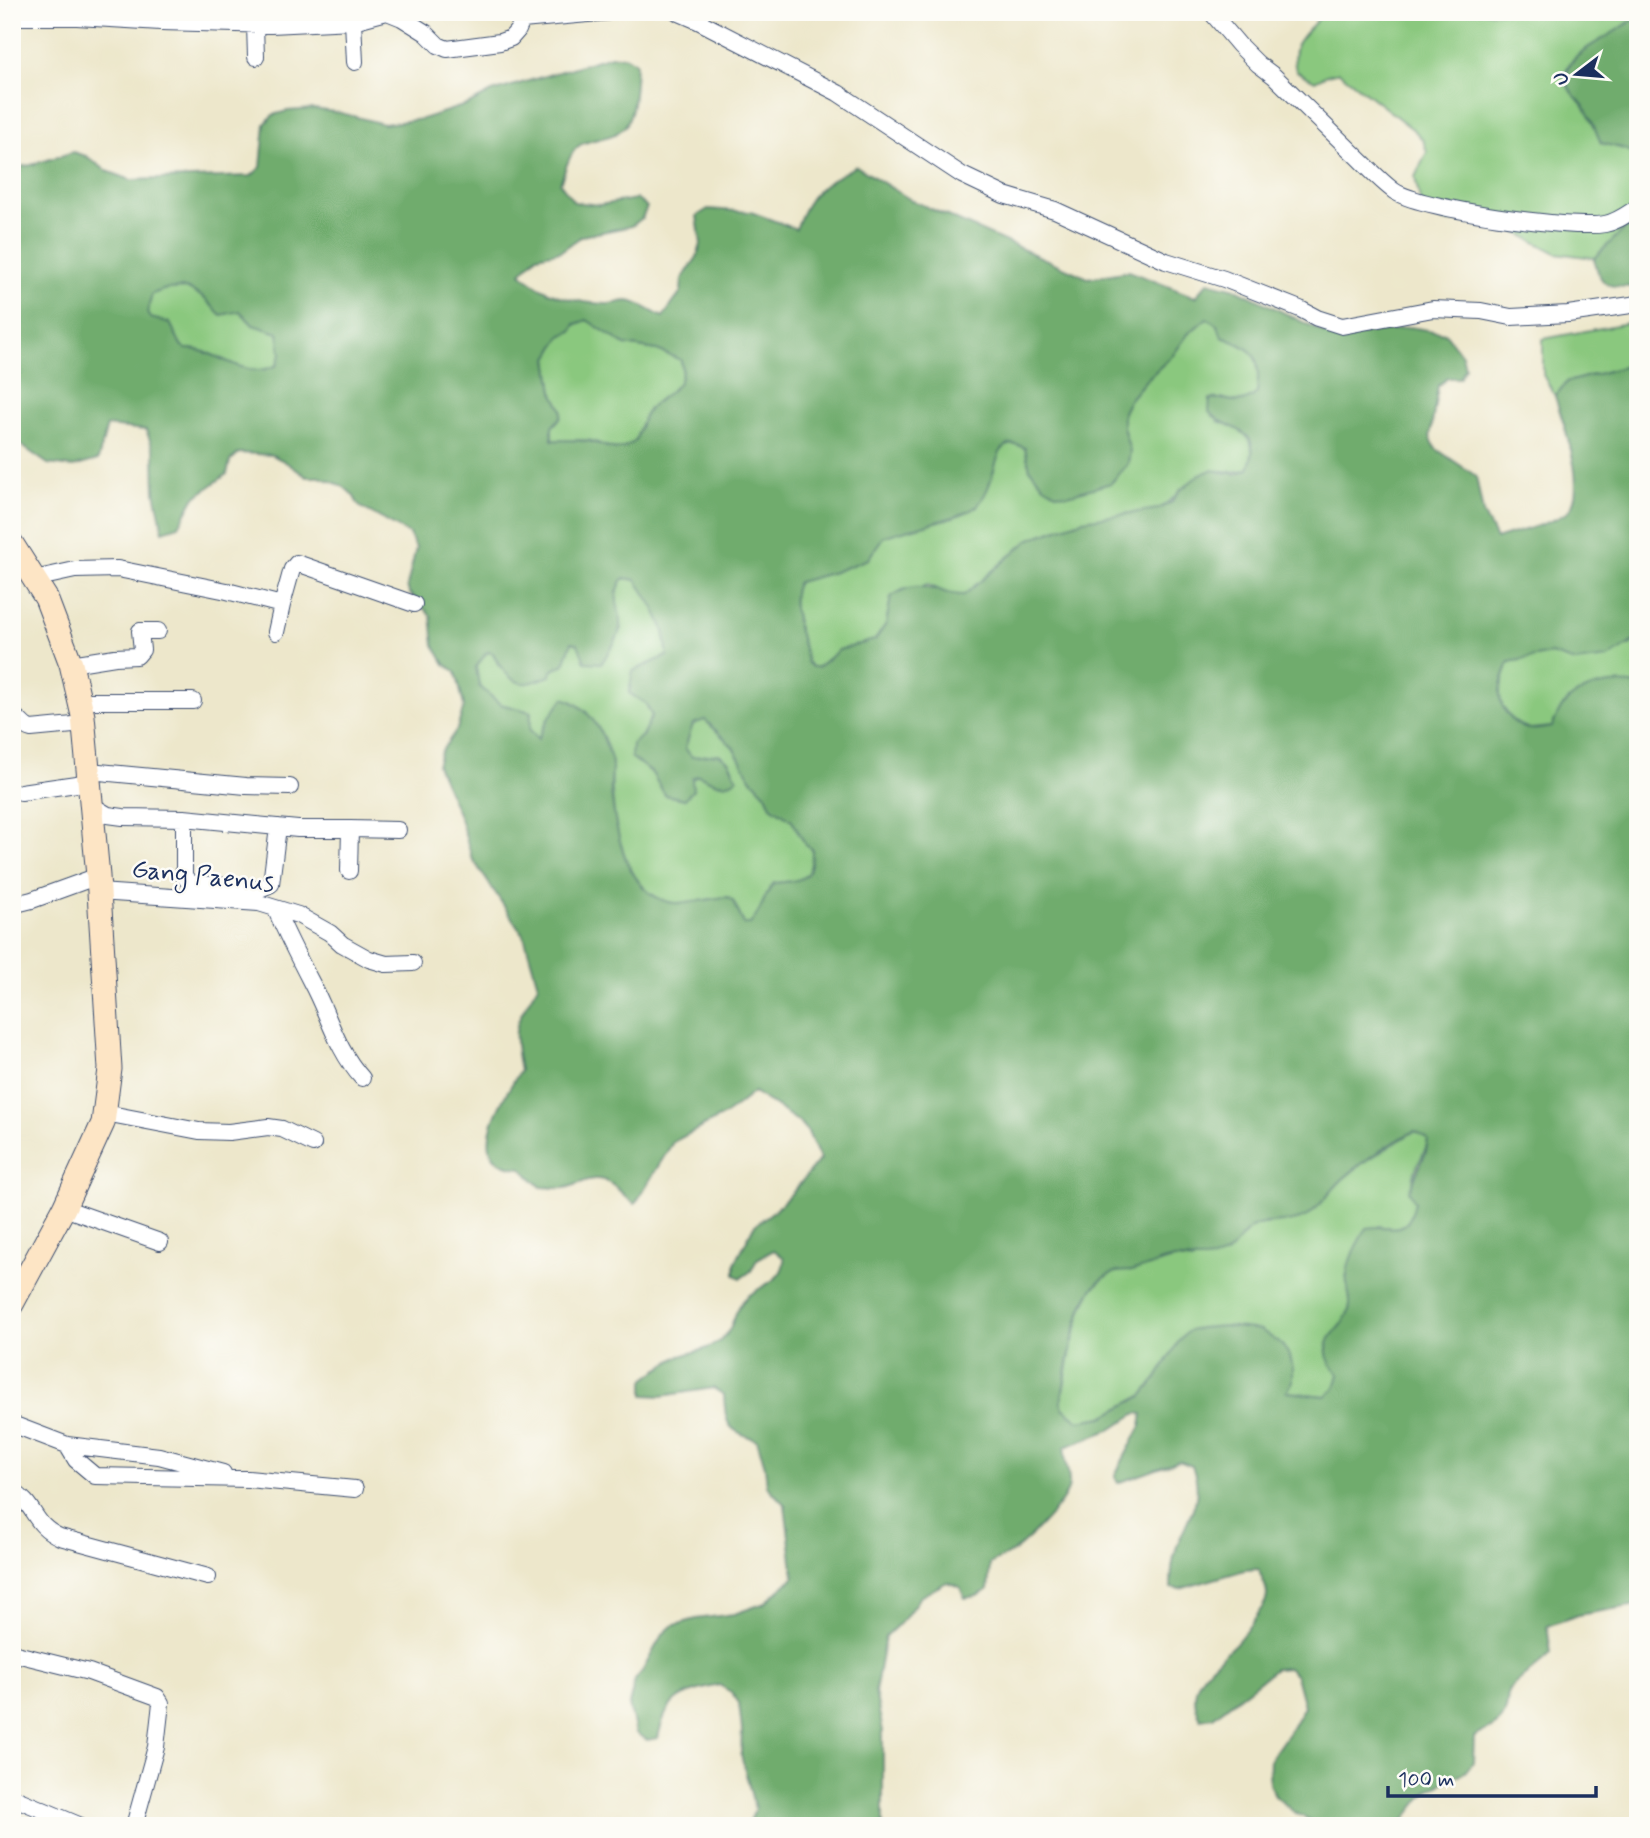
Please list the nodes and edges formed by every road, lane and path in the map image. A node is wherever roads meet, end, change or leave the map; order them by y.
1 (387, 12) edge
2 (610, 12) edge
3 (677, 12) edge
4 (1211, 12) edge
5 (12, 16) edge
6 (522, 16) edge
7 (286, 18) edge
8 (353, 21) junction
9 (255, 25) junction
10 (256, 57) dead end
11 (355, 62) dead end
12 (1638, 207) edge
13 (1638, 304) edge
14 (12, 544) edge
15 (34, 579) junction
16 (414, 604) dead end
17 (286, 612) junction
18 (158, 631) dead end
19 (276, 632) dead end
20 (71, 664) junction
21 (80, 701) junction
22 (192, 701) dead end
23 (12, 716) edge
24 (84, 724) junction
25 (90, 777) junction
26 (290, 787) dead end
27 (21, 792) dead end
28 (93, 806) junction
29 (184, 818) junction
30 (278, 827) junction
31 (350, 829) junction
32 (398, 830) dead end
33 (349, 871) dead end
34 (99, 884) junction
35 (12, 905) edge
36 (275, 908) junction
37 (413, 963) dead end
38 (362, 1078) dead end
39 (105, 1112) junction
40 (313, 1144) dead end
41 (64, 1208) junction
42 (160, 1242) dead end
43 (12, 1304) edge
44 (12, 1424) edge
45 (67, 1445) junction
46 (248, 1479) junction
47 (355, 1489) dead end
48 (12, 1491) edge
49 (208, 1577) dead end
50 (12, 1653) edge
51 (12, 1797) edge
52 (81, 1826) edge
53 (134, 1826) edge

1 - 6 street
1 - 8 street
2 - 6 street
3 - 13 street
4 - 12 street
5 - 9 street
7 - 8 street
7 - 9 street
8 - 11 street
9 - 10 street
14 - 15 main road
15 - 17 street
15 - 20 main road
16 - 17 street
17 - 19 street
18 - 20 street
20 - 21 main road
21 - 22 street
21 - 24 main road
23 - 24 street
24 - 25 main road
25 - 26 street
25 - 27 street
25 - 28 main road
28 - 29 street
28 - 34 main road
29 - 30 street
29 - 30 street
30 - 31 street
31 - 32 street
31 - 33 street
34 - 35 street
34 - 36 street, Gang Paenus
34 - 39 main road
36 - 37 street, Gang Paenus
36 - 38 street
39 - 40 street
39 - 41 main road
41 - 42 street
41 - 43 main road
44 - 45 street
45 - 46 street
45 - 46 street
46 - 47 street
48 - 49 street
50 - 53 street
51 - 52 street

